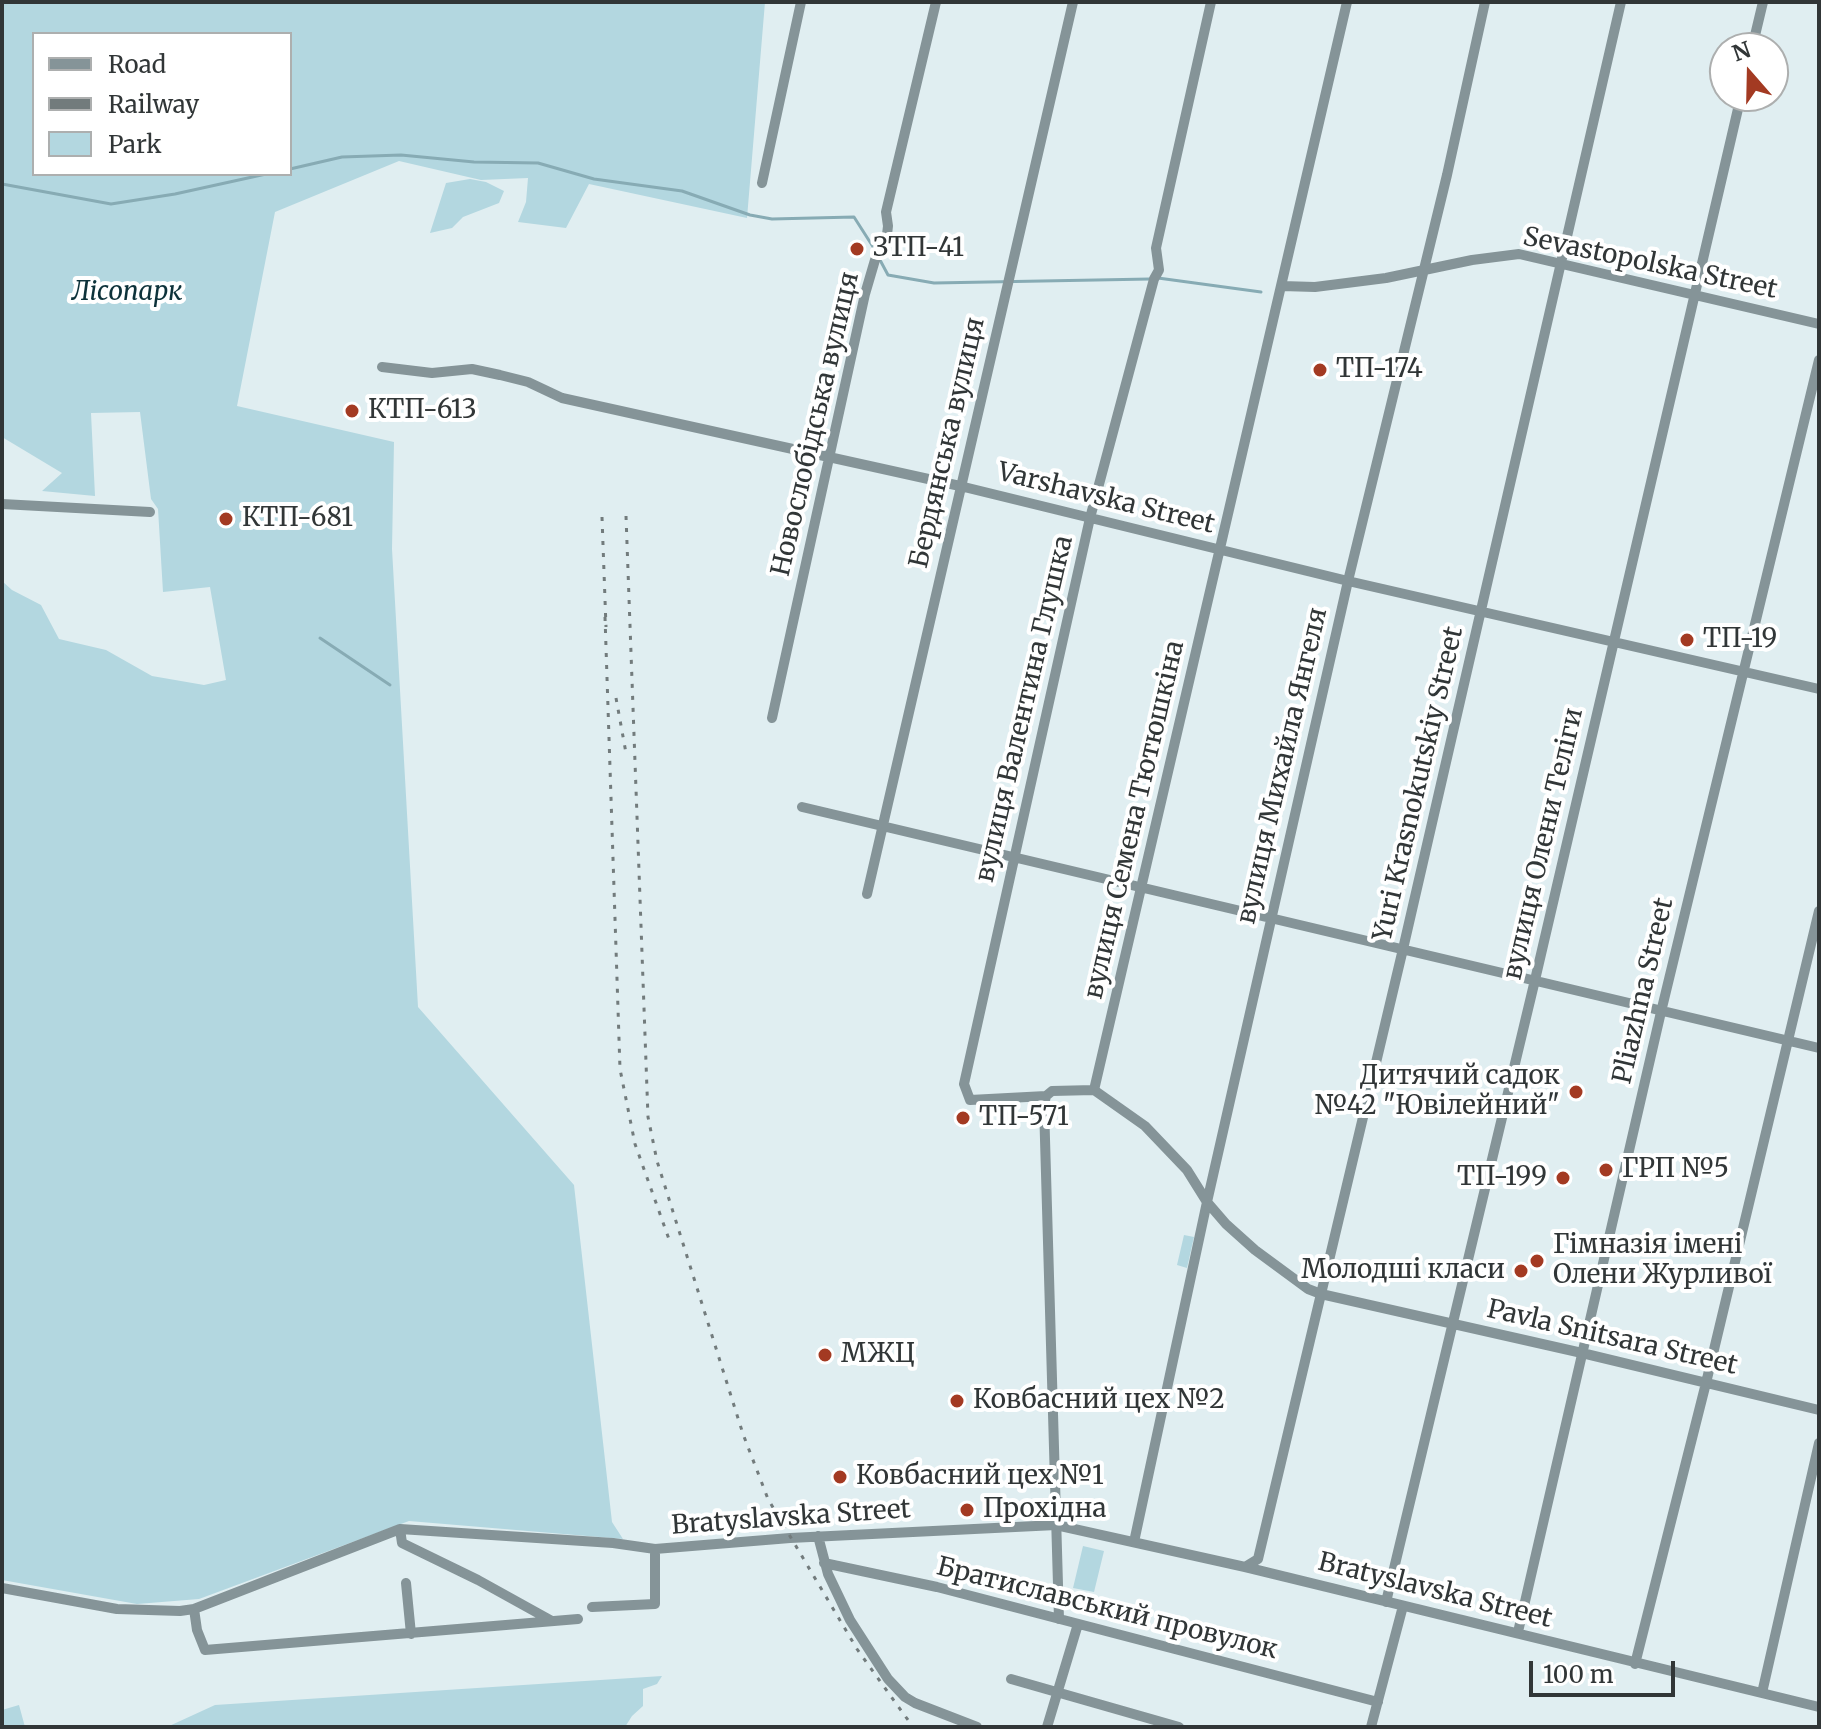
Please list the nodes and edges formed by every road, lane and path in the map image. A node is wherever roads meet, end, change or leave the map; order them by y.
1 (801, 2) edge
2 (936, 2) edge
3 (1073, 2) edge
4 (1211, 2) edge
5 (1347, 2) edge
6 (1485, 2) edge
7 (1621, 2) edge
8 (1763, 2) edge
9 (1756, 32) edge
10 (1737, 112) edge
11 (762, 183) dead end
12 (1562, 266) junction
13 (1424, 270) junction
14 (1282, 286) junction
15 (1696, 294) junction
16 (1819, 324) edge
17 (1819, 360) edge
18 (382, 367) dead end
19 (830, 458) junction
20 (960, 486) junction
21 (2, 504) edge
22 (150, 512) dead end
23 (1090, 518) junction
24 (1220, 550) junction
25 (1348, 581) junction
26 (1481, 612) junction
27 (1614, 641) junction
28 (1745, 672) junction
29 (1819, 689) edge
30 (772, 718) dead end
31 (802, 807) dead end
32 (883, 824) junction
33 (1013, 857) junction
34 (1143, 887) junction
35 (867, 894) dead end
36 (1819, 911) edge
37 (1271, 919) junction
38 (1403, 949) junction
39 (1535, 980) junction
40 (1661, 1012) junction
41 (1788, 1041) junction
42 (1819, 1048) edge
43 (1094, 1090) junction
44 (1046, 1096) junction
45 (1207, 1202) junction
46 (1321, 1294) junction
47 (1452, 1323) junction
48 (1582, 1353) junction
49 (1706, 1383) junction
50 (1819, 1410) edge
51 (1819, 1443) edge
52 (1056, 1525) junction
53 (400, 1529) junction
54 (818, 1536) junction
55 (1134, 1542) junction
56 (655, 1549) junction
57 (824, 1563) junction
58 (1245, 1567) junction
59 (406, 1583) dead end
60 (2, 1588) edge
61 (1386, 1602) junction
62 (1403, 1606) junction
63 (592, 1607) dead end
64 (194, 1609) junction
65 (578, 1619) dead end
66 (1059, 1619) junction
67 (553, 1622) junction
68 (1078, 1624) junction
69 (1518, 1632) junction
70 (411, 1634) junction
71 (1635, 1664) junction
72 (1011, 1679) dead end
73 (1059, 1691) junction
74 (1762, 1693) junction
75 (1378, 1702) junction
76 (1819, 1707) edge
77 (977, 1727) edge
78 (1047, 1727) edge
79 (1179, 1727) edge
80 (1371, 1727) edge

1 - 11 street
2 - 19 street, Новослобідська вулиця
3 - 20 street, Бердянська вулиця
4 - 23 street, вулиця Валентина Глушка
5 - 14 street, вулиця Семена Тютюшкіна
6 - 13 street, вулиця Михайла Янгеля
7 - 12 street, Yuri Krasnokutskiy Street
8 - 9 street
10 - 15 street, вулиця Олени Теліги
12 - 13 street, Sevastopolska Street
12 - 15 street, Sevastopolska Street
12 - 26 street, Yuri Krasnokutskiy Street
13 - 14 street, Sevastopolska Street
13 - 25 street, вулиця Михайла Янгеля
14 - 24 street, вулиця Семена Тютюшкіна
15 - 16 street, Sevastopolska Street
15 - 27 street, вулиця Олени Теліги
17 - 28 street, Pliazhna Street
18 - 19 street, Varshavska Street
19 - 20 street, Varshavska Street
19 - 30 street, Новослобідська вулиця
20 - 23 street, Varshavska Street
20 - 32 street, Бердянська вулиця
21 - 22 street
23 - 24 street, Varshavska Street
23 - 33 street, вулиця Валентина Глушка
24 - 25 street, Varshavska Street
24 - 34 street, вулиця Семена Тютюшкіна
25 - 26 street, Varshavska Street
25 - 37 street, вулиця Михайла Янгеля
26 - 27 street, Varshavska Street
26 - 38 street, Yuri Krasnokutskiy Street
27 - 28 street, Varshavska Street
27 - 39 street, вулиця Олени Теліги
28 - 29 street, Varshavska Street
28 - 40 street, Pliazhna Street
31 - 32 street
32 - 33 street
32 - 35 street, Бердянська вулиця
33 - 34 street
33 - 44 street, вулиця Валентина Глушка
34 - 37 street
34 - 43 street, вулиця Семена Тютюшкіна
36 - 41 street
37 - 38 street
37 - 45 street, вулиця Михайла Янгеля
38 - 39 street
38 - 46 street, Yuri Krasnokutskiy Street
39 - 40 street
39 - 47 street, вулиця Олени Теліги
40 - 41 street
40 - 48 street, Pliazhna Street
41 - 42 street
41 - 49 street
43 - 44 street
43 - 45 street, Pavla Snitsara Street
44 - 52 street
45 - 46 street, Pavla Snitsara Street
45 - 55 street, вулиця Михайла Янгеля
46 - 47 street, Pavla Snitsara Street
46 - 58 street, Yuri Krasnokutskiy Street
47 - 48 street, Pavla Snitsara Street
47 - 61 street, вулиця Олени Теліги
48 - 49 street, Pavla Snitsara Street
48 - 69 street, Pliazhna Street
49 - 50 street, Pavla Snitsara Street
49 - 71 street
51 - 74 street
52 - 54 street, Bratyslavska Street
52 - 55 street, Bratyslavska Street
52 - 66 street
53 - 56 street, Bratyslavska Street
53 - 64 street, Bratyslavska Street
53 - 67 street
54 - 56 street, Bratyslavska Street
54 - 57 street
55 - 58 street, Bratyslavska Street
56 - 63 street
57 - 66 street, Братиславський провулок
57 - 77 street
58 - 61 street, Bratyslavska Street
59 - 70 street
60 - 64 street, Bratyslavska Street
61 - 62 street, Bratyslavska Street
62 - 69 street, Bratyslavska Street
62 - 75 street
64 - 70 street
65 - 67 street
66 - 68 street, Братиславський провулок
67 - 70 street
68 - 73 street
68 - 75 street, Братиславський провулок
69 - 71 street, Bratyslavska Street
71 - 74 street, Bratyslavska Street
72 - 73 street
73 - 78 street
73 - 79 street
74 - 76 street, Bratyslavska Street
75 - 80 street

